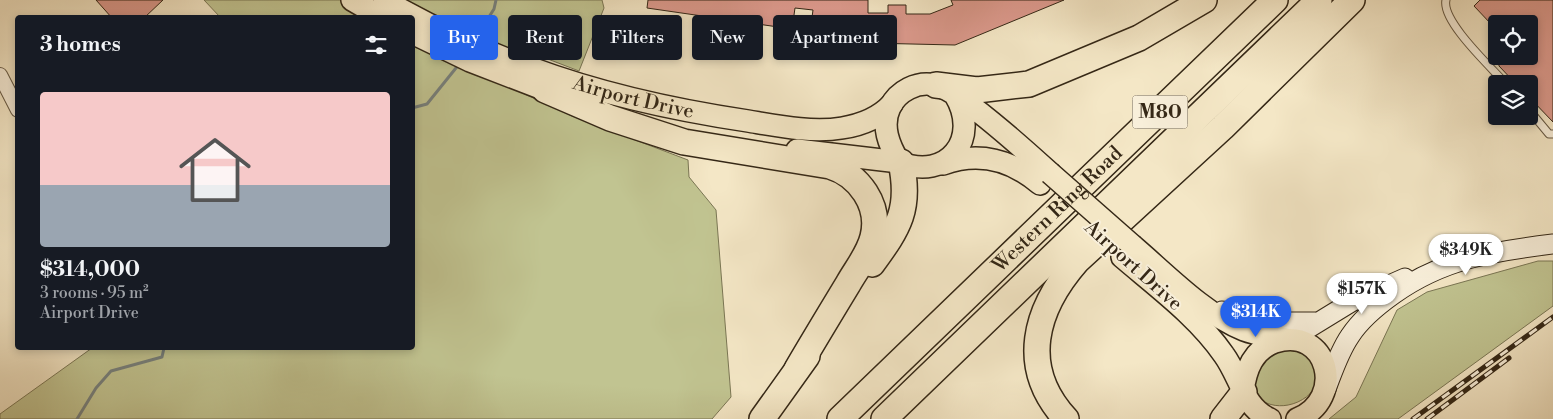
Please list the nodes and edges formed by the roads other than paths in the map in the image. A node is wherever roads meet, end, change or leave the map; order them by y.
1 (352, 0) edge
2 (384, 0) edge
3 (1204, 0) edge
4 (1275, 0) edge
5 (1319, 0) edge
6 (1352, 0) edge
7 (1446, 0) edge
8 (378, 15) edge
9 (401, 15) edge
10 (418, 30) edge
11 (0, 75) edge
12 (1498, 75) edge
13 (534, 80) junction
14 (945, 90) junction
15 (15, 104) edge
16 (892, 104) junction
17 (1538, 121) edge
18 (1553, 134) edge
19 (900, 162) junction
20 (944, 164) junction
21 (1045, 178) junction
22 (1553, 244) edge
23 (1128, 251) junction
24 (1426, 273) junction
25 (1202, 304) junction
26 (1317, 322) junction
27 (1290, 339) junction
28 (798, 369) junction
29 (1326, 389) junction
30 (1244, 392) junction
31 (762, 419) edge
32 (840, 419) edge
33 (884, 419) edge
34 (1066, 419) edge
35 (1223, 419) edge
36 (1270, 419) edge
37 (1297, 419) edge

1 - 8 main road
2 - 9 main road, Airport Drive
3 - 14 highway
4 - 32 highway, Western Ring Road / M80
5 - 33 highway, Western Ring Road / M80
6 - 34 highway
7 - 12 lane
10 - 13 main road, Airport Drive
11 - 15 street
13 - 16 main road, Airport Drive
13 - 19 main road, Airport Drive
13 - 28 highway
14 - 16 main road
14 - 20 main road
14 - 21 main road, Airport Drive
16 - 19 main road
17 - 18 lane
19 - 20 main road
19 - 28 highway
20 - 21 main road, Airport Drive
21 - 23 main road, Airport Drive
22 - 24 main road
23 - 25 main road, Airport Drive
23 - 30 main road, Airport Drive
24 - 26 main road
24 - 29 main road
25 - 26 main road
25 - 27 main road, Airport Drive
26 - 27 main road
27 - 29 main road, Airport Drive
27 - 30 main road
28 - 31 highway
29 - 37 main road
30 - 35 highway
30 - 36 main road, Airport Drive

